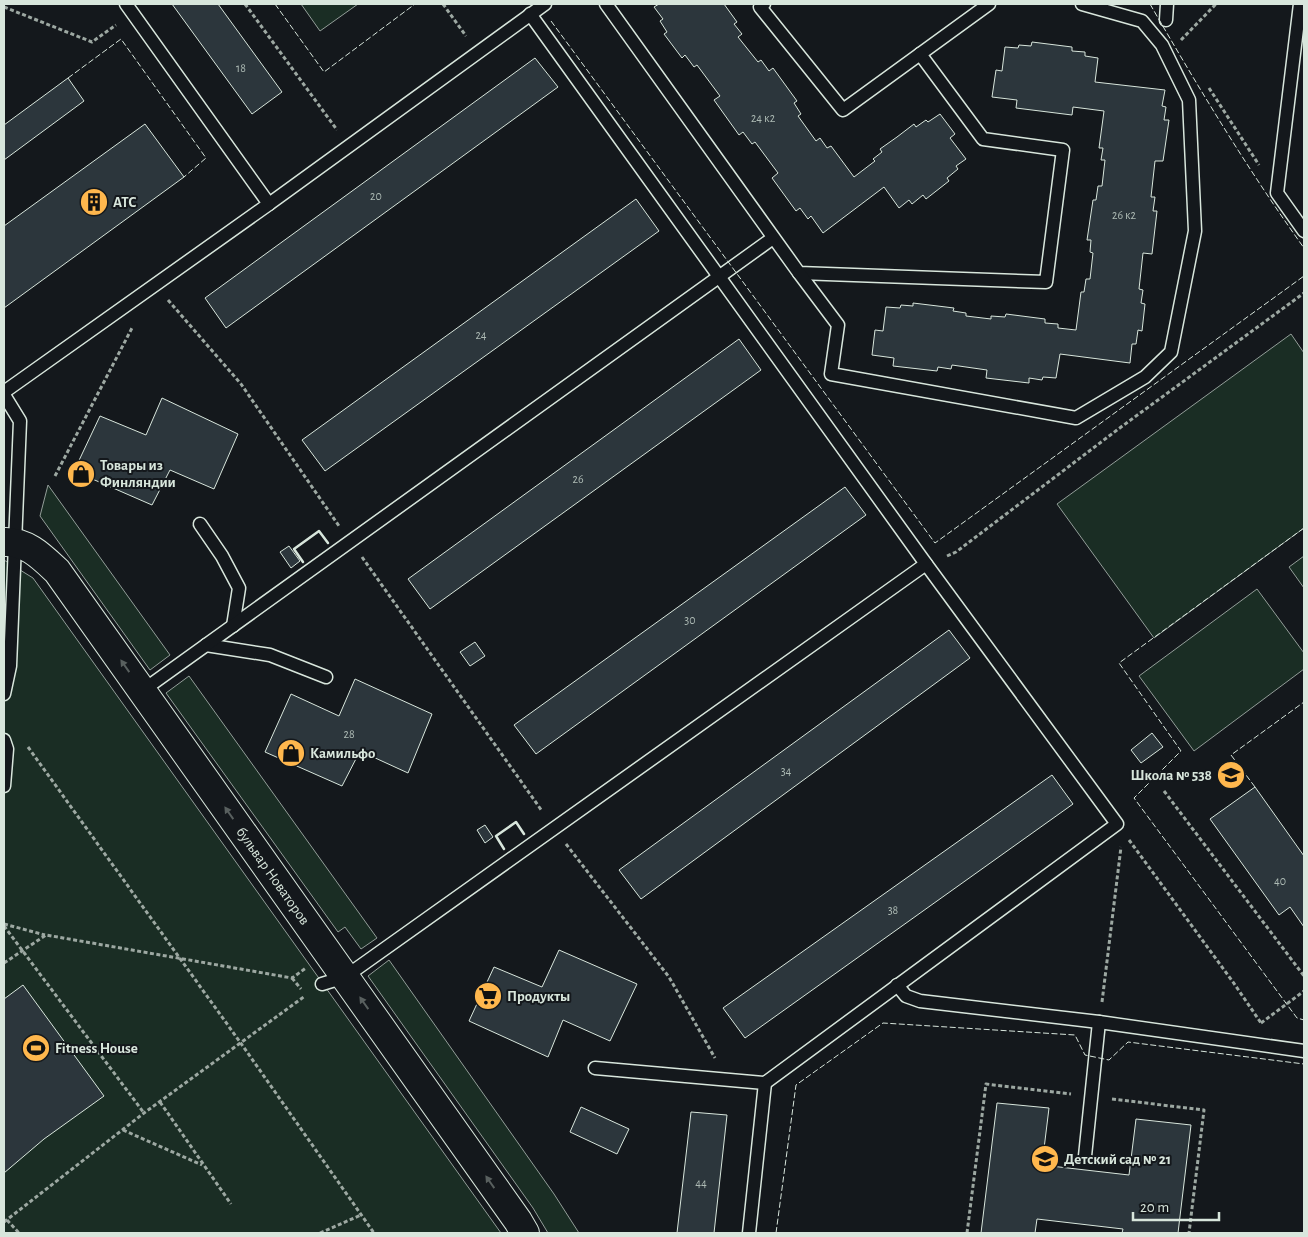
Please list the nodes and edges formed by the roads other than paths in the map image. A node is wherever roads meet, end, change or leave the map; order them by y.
1 (545, 4) edge
2 (606, 4) edge
3 (764, 4) edge
4 (989, 4) edge
5 (1082, 4) edge
6 (1167, 4) edge
7 (1300, 4) edge
8 (129, 9) edge
9 (530, 14) junction
10 (1166, 20) road end
11 (920, 54) junction
12 (269, 204) junction
13 (1304, 231) edge
14 (774, 238) junction
15 (799, 273) junction
16 (720, 276) junction
17 (4, 393) edge
18 (200, 524) dead end
19 (9, 542) edge
20 (926, 564) junction
21 (233, 626) junction
22 (206, 645) junction
23 (326, 677) dead end
24 (142, 691) junction
25 (4, 694) edge
26 (4, 740) edge
27 (4, 786) edge
28 (333, 981) junction
29 (897, 985) junction
30 (1099, 1022) junction
31 (1304, 1051) edge
32 (594, 1068) dead end
33 (765, 1083) junction
34 (1085, 1156) dead end
35 (524, 1233) edge
36 (749, 1233) edge

1 - 9 lane
2 - 14 lane
3 - 11 lane
4 - 11 lane
5 - 15 lane
6 - 10 lane
7 - 13 lane
8 - 12 lane
9 - 12 lane
9 - 16 lane
11 - 15 lane
12 - 17 lane
14 - 15 lane
14 - 16 lane
16 - 20 lane
16 - 21 lane
17 - 19 lane
18 - 21 lane
24 -> 19 street, бульвар Новаторов
19 - 25 lane
20 - 28 lane
20 - 29 lane
21 - 22 lane
22 - 23 lane
22 - 24 lane
28 -> 24 street, бульвар Новаторов
26 - 27 lane
35 -> 28 street, бульвар Новаторов
29 - 30 lane
29 - 33 lane
30 - 31 lane
30 - 34 lane
32 - 33 lane
33 - 36 lane

